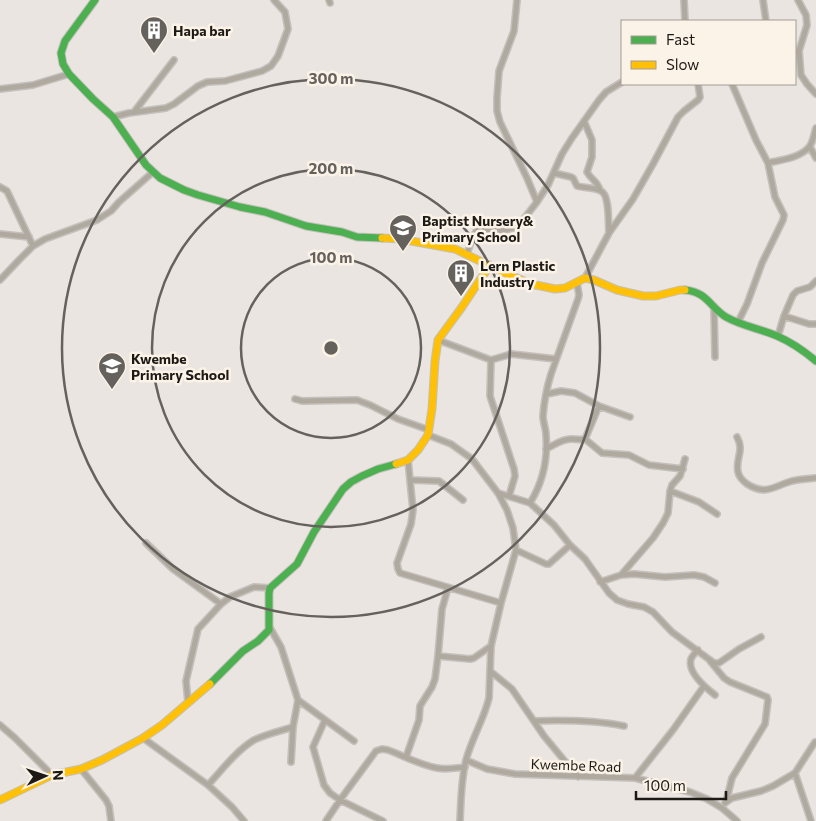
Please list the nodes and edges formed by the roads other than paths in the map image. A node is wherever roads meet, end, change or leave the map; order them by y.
1 (95, 0) edge
2 (274, 0) edge
3 (518, 0) edge
4 (684, 0) edge
5 (763, 0) edge
6 (798, 0) edge
7 (685, 20) edge
8 (766, 20) edge
9 (174, 60) dead end
10 (69, 74) junction
11 (621, 83) edge
12 (698, 85) edge
13 (732, 85) edge
14 (0, 89) edge
15 (816, 94) edge
16 (134, 112) junction
17 (113, 117) junction
18 (584, 122) junction
19 (816, 128) edge
20 (810, 147) junction
21 (816, 158) edge
22 (768, 163) junction
23 (153, 172) junction
24 (554, 173) junction
25 (0, 187) edge
26 (600, 190) junction
27 (537, 202) junction
28 (609, 233) junction
29 (0, 234) edge
30 (29, 237) junction
31 (33, 246) junction
32 (467, 254) junction
33 (490, 265) junction
34 (585, 278) junction
35 (0, 280) edge
36 (816, 281) edge
37 (577, 282) junction
38 (714, 307) junction
39 (784, 316) junction
40 (738, 322) junction
41 (816, 324) edge
42 (778, 336) junction
43 (438, 340) junction
44 (715, 358) dead end
45 (556, 359) junction
46 (491, 360) junction
47 (816, 361) edge
48 (546, 394) junction
49 (295, 399) dead end
50 (600, 406) junction
51 (630, 417) dead end
52 (428, 433) junction
53 (736, 437) dead end
54 (585, 439) junction
55 (546, 449) junction
56 (685, 459) dead end
57 (408, 460) junction
58 (683, 469) junction
59 (816, 478) edge
60 (410, 480) junction
61 (670, 491) junction
62 (498, 493) junction
63 (509, 496) junction
64 (464, 500) dead end
65 (530, 503) junction
66 (717, 514) dead end
67 (146, 543) dead end
68 (570, 545) junction
69 (516, 550) junction
70 (621, 575) junction
71 (600, 582) junction
72 (715, 583) dead end
73 (270, 588) junction
74 (448, 588) junction
75 (501, 603) junction
76 (221, 604) junction
77 (269, 625) junction
78 (761, 637) dead end
79 (491, 646) junction
80 (698, 650) junction
81 (438, 656) junction
82 (708, 659) junction
83 (490, 671) junction
84 (704, 686) junction
85 (715, 695) dead end
86 (298, 700) junction
87 (188, 702) junction
88 (324, 720) junction
89 (534, 721) junction
90 (0, 725) edge
91 (624, 726) dead end
92 (293, 728) junction
93 (143, 738) junction
94 (354, 741) dead end
95 (815, 742) edge
96 (406, 757) junction
97 (466, 760) junction
98 (291, 762) dead end
99 (465, 767) junction
100 (81, 769) junction
101 (795, 773) junction
102 (52, 774) junction
103 (578, 777) junction
104 (635, 778) junction
105 (208, 785) junction
106 (0, 800) edge
107 (340, 800) junction
108 (726, 802) junction
109 (722, 808) junction
110 (111, 821) edge
111 (244, 821) edge
112 (326, 821) edge
113 (383, 821) edge
114 (460, 821) edge
115 (737, 821) edge
116 (811, 821) edge

1 - 10 street
2 - 16 street
3 - 27 street
4 - 7 street
5 - 8 street
6 - 15 street
9 - 16 street
10 - 14 street
10 - 17 street
11 - 18 street
12 - 28 street
13 - 22 street
16 - 17 street
17 - 23 street
18 - 24 street
18 - 26 street
19 - 20 street
20 - 21 street
20 - 22 street
22 - 40 street
23 - 31 street
23 - 32 street
24 - 26 street
24 - 27 street
25 - 30 street
26 - 28 street
27 - 32 street
28 - 34 street
29 - 30 street
30 - 31 street
31 - 35 street
32 - 33 street
33 - 37 street
33 - 43 street
34 - 37 street
34 - 38 street
36 - 39 street
37 - 45 street
38 - 40 street
38 - 44 street
39 - 41 street
39 - 42 street
40 - 42 street
42 - 47 street
43 - 46 street
43 - 52 street
45 - 46 street
45 - 48 street
46 - 63 street
48 - 50 street
48 - 55 street
49 - 52 street
50 - 51 street
50 - 54 street
52 - 57 street
52 - 62 street
53 - 59 street
54 - 55 street
54 - 58 street
55 - 65 street
56 - 58 street
57 - 60 street
57 - 73 street
58 - 61 street
60 - 64 street
60 - 74 street
61 - 66 street
61 - 70 street
62 - 63 street
62 - 69 street
63 - 65 street
65 - 68 street
67 - 76 street
68 - 69 street
68 - 71 street
69 - 75 street
70 - 71 street
70 - 72 street
71 - 80 street
73 - 76 street
73 - 77 street
74 - 75 street
74 - 81 street
75 - 79 street
76 - 87 street
77 - 86 street
77 - 87 street
78 - 82 street
79 - 81 street
79 - 83 street
80 - 82 street
80 - 84 street
81 - 96 street
82 - 108 street
83 - 89 street
83 - 97 street
84 - 85 street
84 - 104 street
86 - 88 street
86 - 92 street
87 - 93 street
88 - 94 street
88 - 107 street
89 - 91 street
89 - 103 street
90 - 102 street
92 - 98 street
92 - 105 street
93 - 100 street
93 - 105 street
95 - 101 street
96 - 99 street
96 - 107 street
97 - 99 street
97 - 103 street, Kwembe Road
99 - 114 street
100 - 102 street
100 - 110 street
101 - 108 street
101 - 116 street
102 - 106 street
103 - 104 street, Kwembe Road
104 - 109 street, Kwembe Road
105 - 111 street
107 - 112 street
107 - 113 street
108 - 109 street
109 - 115 street, Kwembe Road

